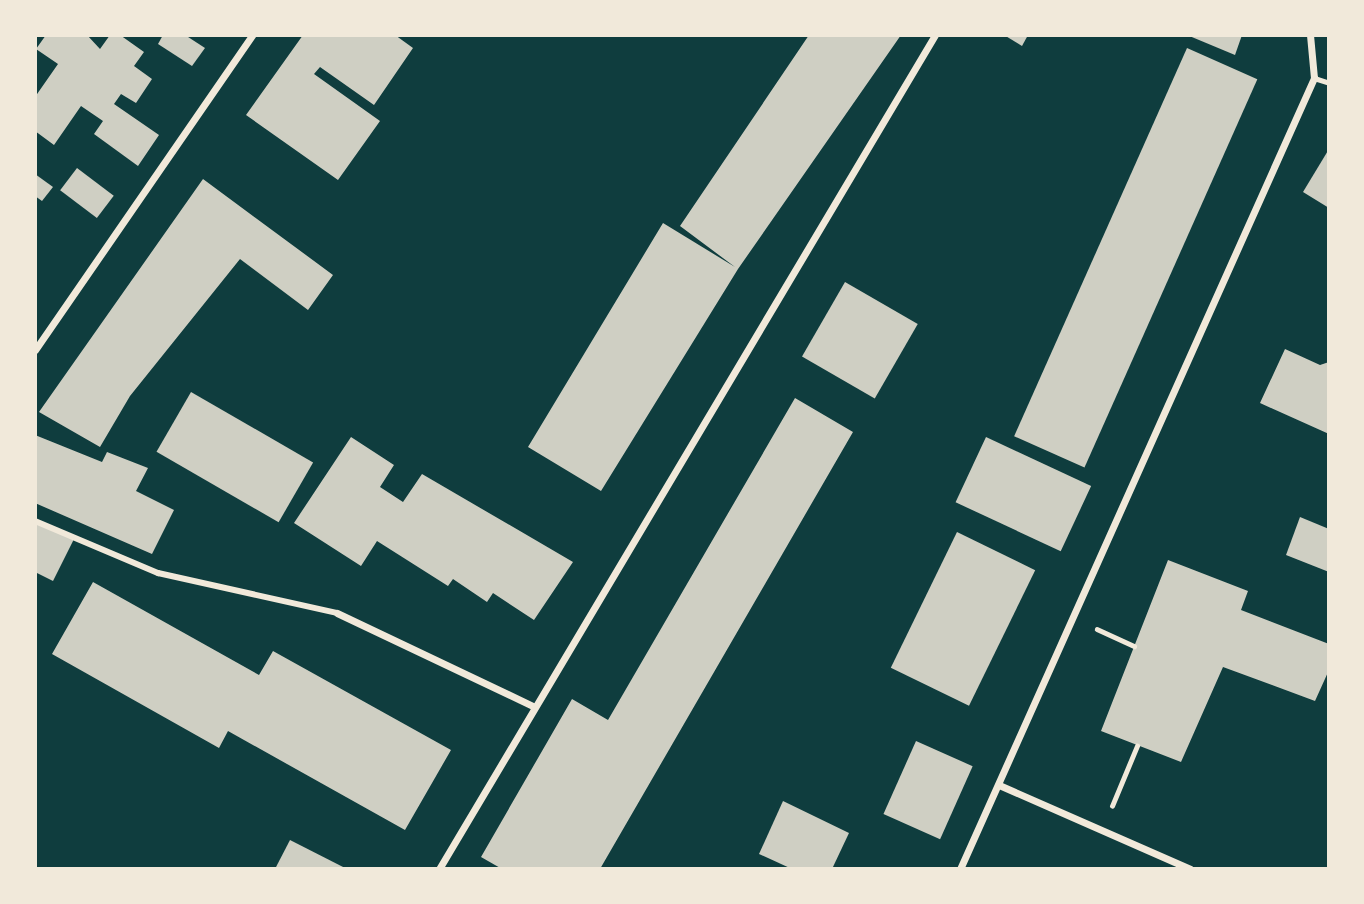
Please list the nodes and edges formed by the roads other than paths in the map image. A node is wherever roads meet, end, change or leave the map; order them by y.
1 (252, 35) edge
2 (935, 35) edge
3 (1310, 35) edge
4 (1314, 78) junction
5 (1329, 83) edge
6 (35, 350) edge
7 (35, 521) edge
8 (337, 613) joint
9 (533, 706) junction
10 (999, 785) junction
11 (439, 869) edge
12 (960, 869) edge
13 (1190, 869) edge

1 - 6 street
2 - 9 street
3 - 4 street
4 - 5 lane
4 - 10 street
7 - 8 street
8 - 9 street
9 - 11 street
10 - 12 street
10 - 13 street

